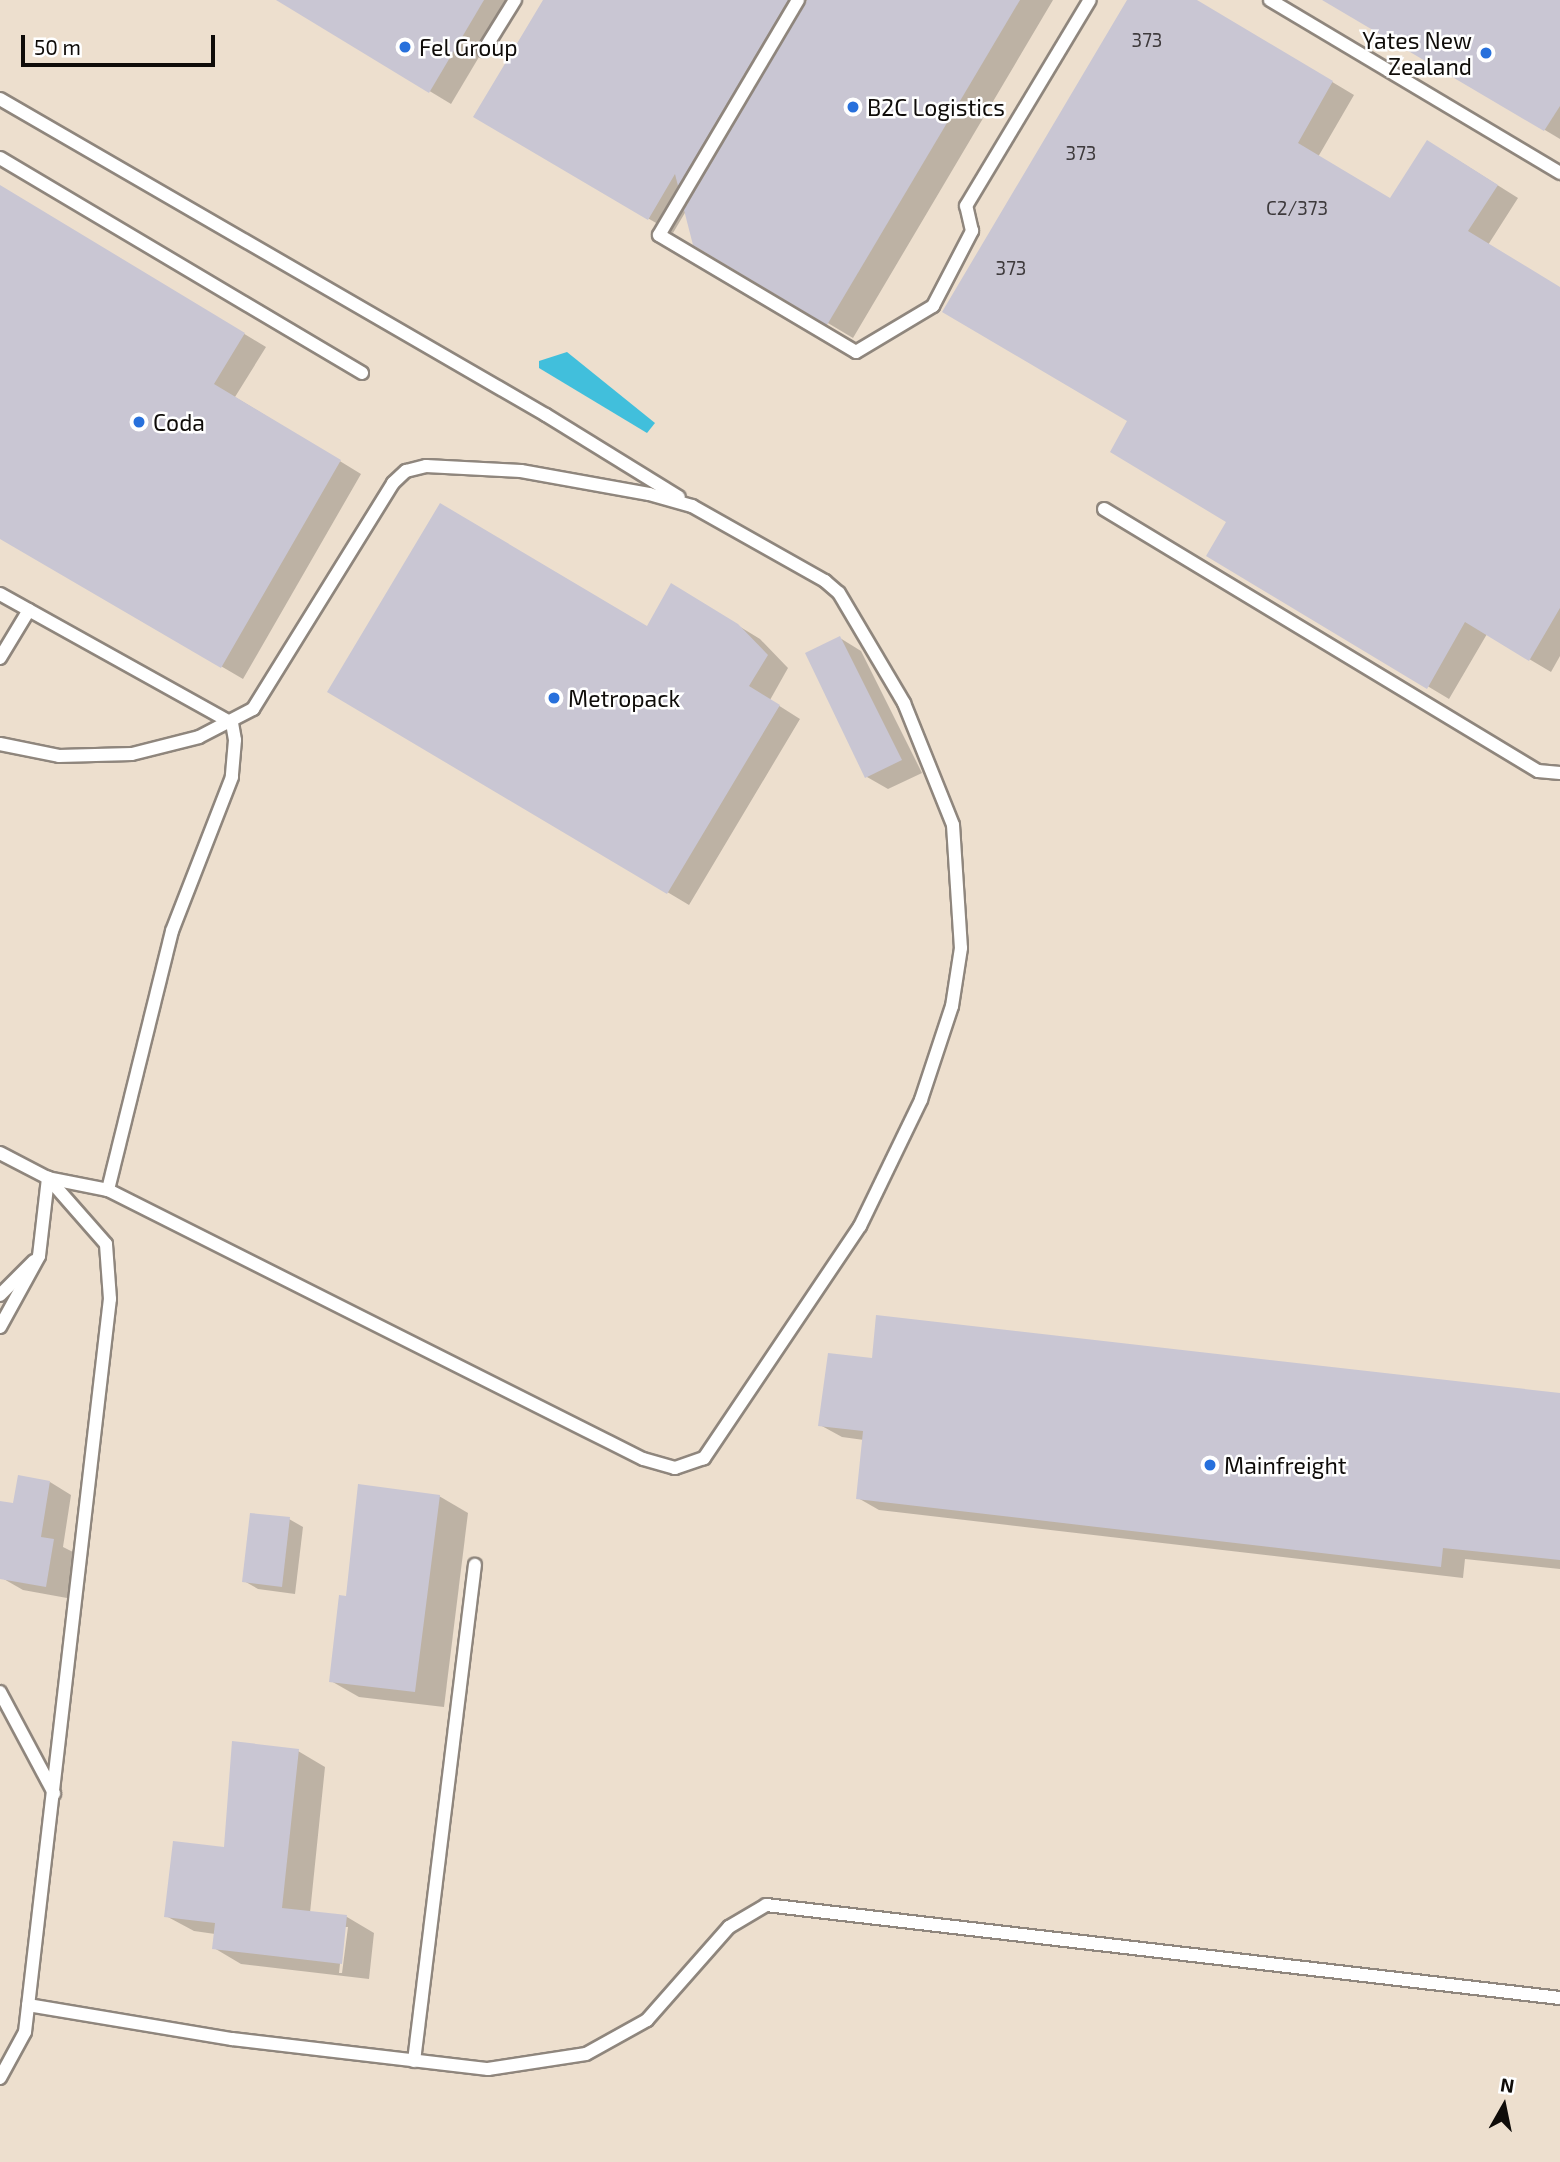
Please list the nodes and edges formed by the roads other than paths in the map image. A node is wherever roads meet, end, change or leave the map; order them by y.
1 (515, 0) edge
2 (798, 0) edge
3 (1090, 0) edge
4 (1270, 0) edge
5 (484, 50) dead end
6 (0, 99) edge
7 (0, 158) edge
8 (1560, 173) edge
9 (362, 373) dead end
10 (1104, 509) dead end
11 (701, 511) junction
12 (0, 594) edge
13 (29, 610) junction
14 (0, 658) edge
15 (232, 723) junction
16 (0, 744) edge
17 (1560, 774) edge
18 (0, 1153) edge
19 (48, 1178) junction
20 (108, 1190) junction
21 (39, 1256) junction
22 (0, 1295) edge
23 (0, 1327) edge
24 (475, 1564) dead end
25 (0, 1692) edge
26 (54, 1793) junction
27 (1560, 1998) edge
28 (28, 2005) junction
29 (414, 2061) junction
30 (0, 2078) edge

1 - 5 lane
2 - 3 lane
4 - 8 lane
6 - 11 lane
7 - 9 lane
10 - 17 lane
11 - 15 lane
11 - 20 lane
12 - 13 lane
13 - 14 lane
13 - 15 lane
15 - 16 lane
15 - 20 lane
18 - 19 lane
19 - 20 lane
19 - 21 lane
19 - 26 lane
21 - 22 lane
21 - 23 lane
24 - 29 lane
25 - 26 lane
26 - 28 lane
27 - 29 lane
28 - 29 lane
28 - 30 lane

